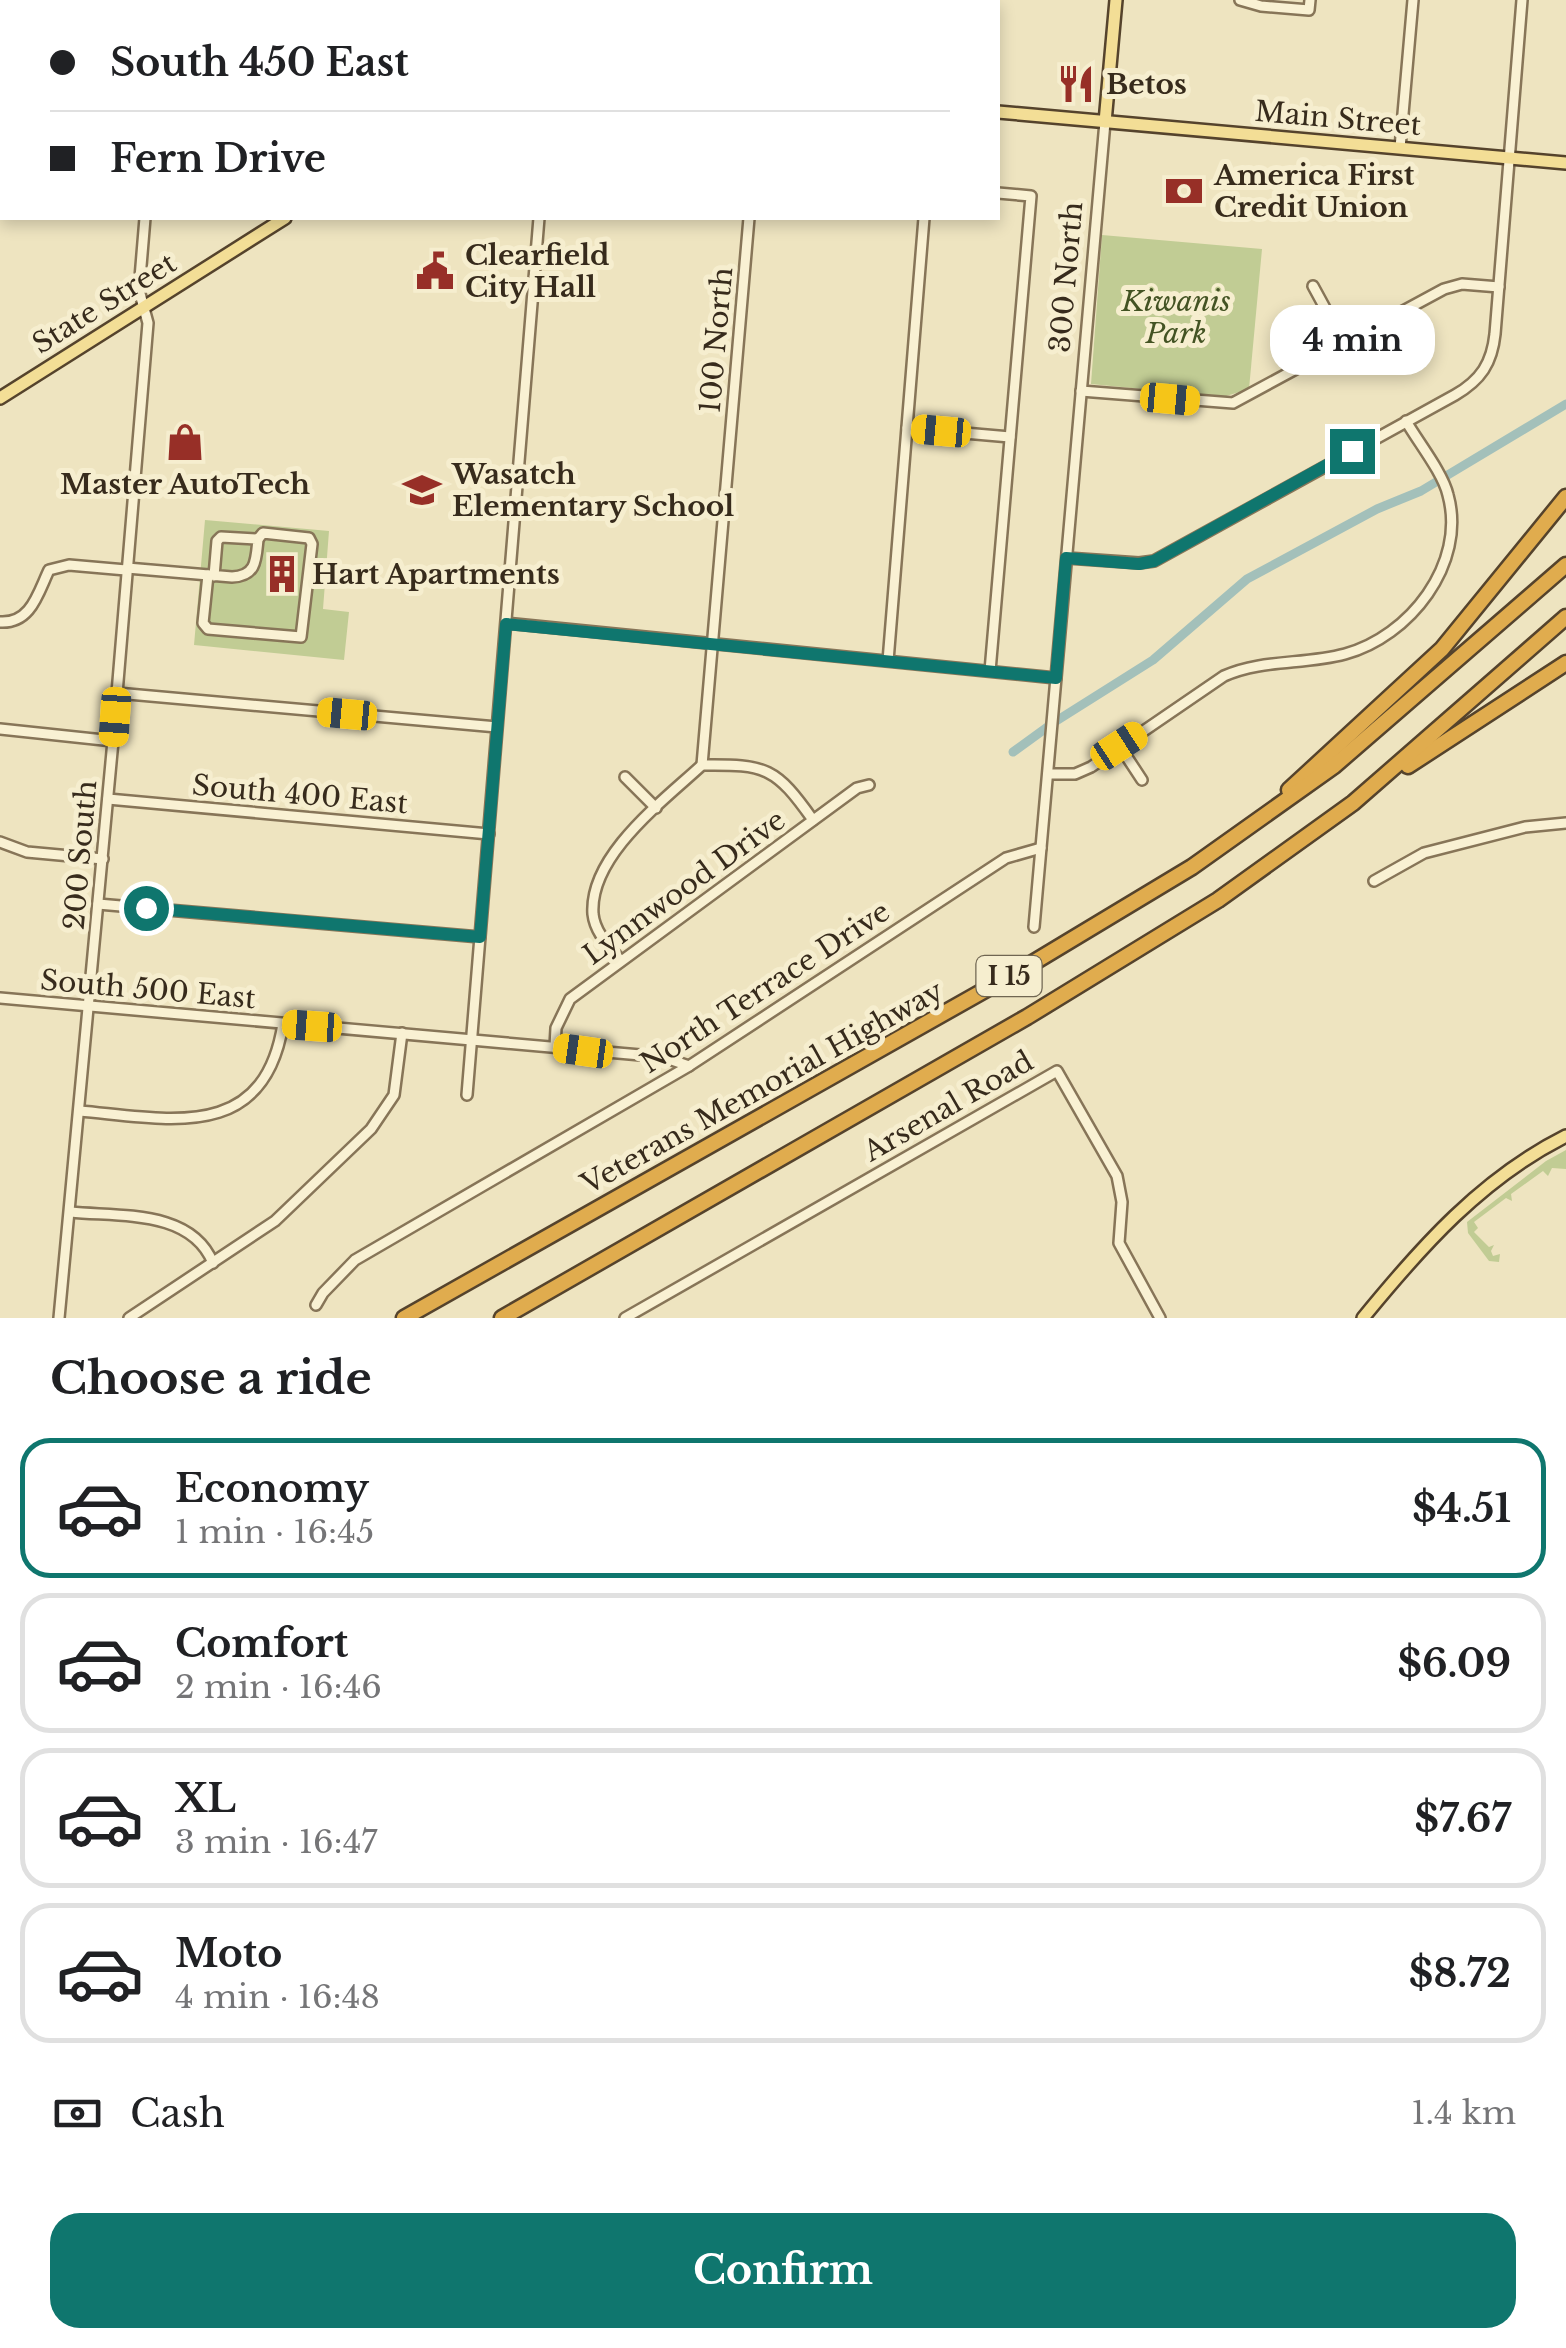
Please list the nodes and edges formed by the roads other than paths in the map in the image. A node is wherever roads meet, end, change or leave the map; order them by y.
1 (1116, 0) edge
2 (1240, 0) edge
3 (1414, 0) edge
4 (1522, 0) edge
5 (1309, 5) edge
6 (1000, 112) edge
7 (1105, 122) junction
8 (1400, 148) junction
9 (1509, 158) junction
10 (1566, 163) edge
11 (1000, 193) edge
12 (145, 220) edge
13 (282, 220) edge
14 (538, 220) edge
15 (749, 220) edge
16 (924, 220) edge
17 (1313, 286) dead end
18 (1499, 287) junction
19 (144, 307) junction
20 (1344, 344) junction
21 (1080, 391) junction
22 (0, 398) edge
23 (1406, 421) junction
24 (907, 428) junction
25 (1010, 437) junction
26 (1566, 497) edge
27 (258, 539) junction
28 (1066, 558) junction
29 (1566, 565) edge
30 (126, 569) junction
31 (211, 576) junction
32 (1566, 617) edge
33 (0, 622) edge
34 (506, 624) junction
35 (712, 644) junction
36 (888, 661) junction
37 (1566, 662) edge
38 (990, 671) junction
39 (1056, 678) junction
40 (117, 693) junction
41 (497, 727) junction
42 (0, 729) edge
43 (113, 742) junction
44 (1119, 746) junction
45 (702, 765) junction
46 (1048, 774) junction
47 (625, 777) dead end
48 (1142, 780) dead end
49 (869, 785) dead end
50 (108, 799) junction
51 (1353, 802) junction
52 (656, 808) junction
53 (814, 820) junction
54 (1566, 823) edge
55 (1242, 832) junction
56 (488, 834) junction
57 (0, 842) edge
58 (1042, 848) junction
59 (102, 859) junction
60 (1374, 881) dead end
61 (98, 904) junction
62 (1034, 927) dead end
63 (480, 937) junction
64 (621, 961) junction
65 (0, 998) edge
66 (89, 1007) junction
67 (282, 1024) junction
68 (402, 1033) junction
69 (472, 1040) junction
70 (554, 1047) junction
71 (689, 1066) junction
72 (468, 1095) dead end
73 (80, 1111) junction
74 (1566, 1136) edge
75 (71, 1212) junction
76 (213, 1263) junction
77 (316, 1305) dead end
78 (59, 1318) edge
79 (129, 1318) edge
80 (404, 1318) edge
81 (502, 1318) edge
82 (624, 1318) edge
83 (1160, 1318) edge
84 (1362, 1318) edge

1 - 7 main road, 300 North
2 - 5 street
3 - 8 street
4 - 9 street
6 - 7 main road, Main Street
7 - 8 main road, Main Street
7 - 21 street, 300 North
8 - 9 main road, Main Street
9 - 10 main road, Main Street
9 - 18 street
11 - 25 street
12 - 19 street, 200 South
13 - 19 main road, State Street
14 - 34 street
15 - 35 street, 100 North
16 - 24 street
17 - 20 street
18 - 20 street
18 - 23 street
19 - 22 main road, State Street
19 - 30 street, 200 South
20 - 21 street
21 - 28 street, 300 North
23 - 28 street
23 - 44 street
24 - 25 street
24 - 36 street
25 - 38 street
26 - 55 highway
27 - 31 street
27 - 31 street
27 - 31 street
28 - 39 street, 300 North
29 - 55 highway, Veterans Memorial Highway / I 15
30 - 31 street
30 - 33 street
30 - 40 street, 200 South
32 - 51 highway, I 15
34 - 35 street
34 - 41 street
35 - 36 street
35 - 45 street, 100 North
36 - 38 street
37 - 51 highway
38 - 39 street
39 - 46 street, 300 North
40 - 41 street
40 - 43 street, 200 South
41 - 56 street
42 - 43 street
43 - 50 street, 200 South
44 - 46 street
44 - 48 street
45 - 52 street
45 - 53 street
46 - 58 street, 300 North
47 - 52 street
49 - 53 street, Lynnwood Drive
50 - 56 street, South 400 East
50 - 59 street, 200 South
51 - 81 highway, I 15
52 - 64 street
53 - 64 street, Lynnwood Drive
54 - 60 street
55 - 80 highway, Veterans Memorial Highway / I 15
56 - 63 street
57 - 59 street
58 - 62 street, 300 North
58 - 71 street, North Terrace Drive
59 - 61 street, 200 South
61 - 63 street
61 - 66 street, 200 South
63 - 69 street
64 - 70 street, Lynnwood Drive
65 - 66 street, South 500 East
66 - 67 street, South 500 East
66 - 73 street, 200 South
67 - 68 street, South 500 East
67 - 73 street
68 - 69 street, South 500 East
68 - 76 street
69 - 70 street, South 500 East
69 - 72 street
70 - 71 street, South 500 East
71 - 77 street, North Terrace Drive
73 - 75 street, 200 South
74 - 84 main road
75 - 76 street
75 - 78 street, 200 South
76 - 79 street
82 - 83 street, Arsenal Road

